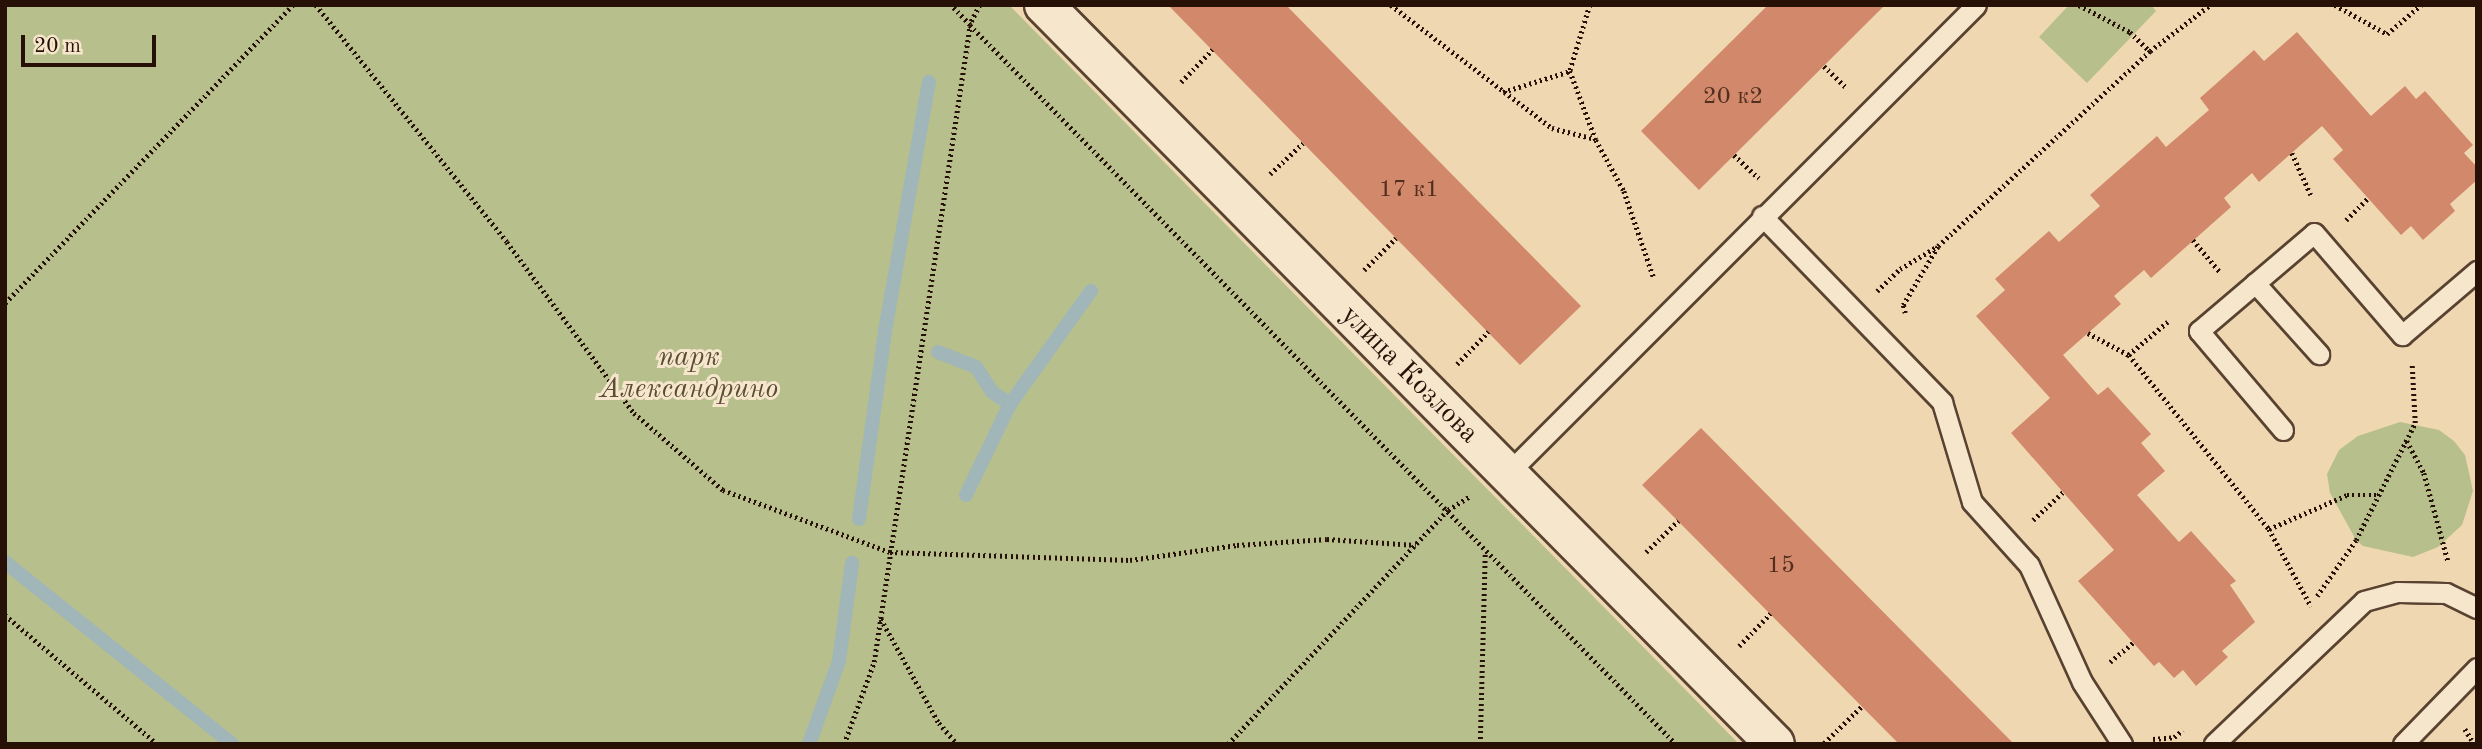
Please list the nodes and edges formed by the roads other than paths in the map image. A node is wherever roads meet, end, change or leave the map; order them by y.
1 (1044, 5) edge
2 (1976, 5) edge
3 (1762, 216) junction
4 (2477, 271) edge
5 (2255, 283) junction
6 (2319, 354) dead end
7 (2283, 430) dead end
8 (1494, 482) junction
9 (2477, 608) edge
10 (2477, 668) edge
11 (1775, 744) edge
12 (2122, 744) edge
13 (2214, 744) edge
14 (2403, 744) edge

1 - 8 street, улица Козлова
2 - 3 lane
3 - 8 lane
3 - 12 lane
4 - 5 lane
5 - 6 lane
5 - 7 lane
8 - 11 street, улица Козлова
9 - 13 lane
10 - 14 lane

